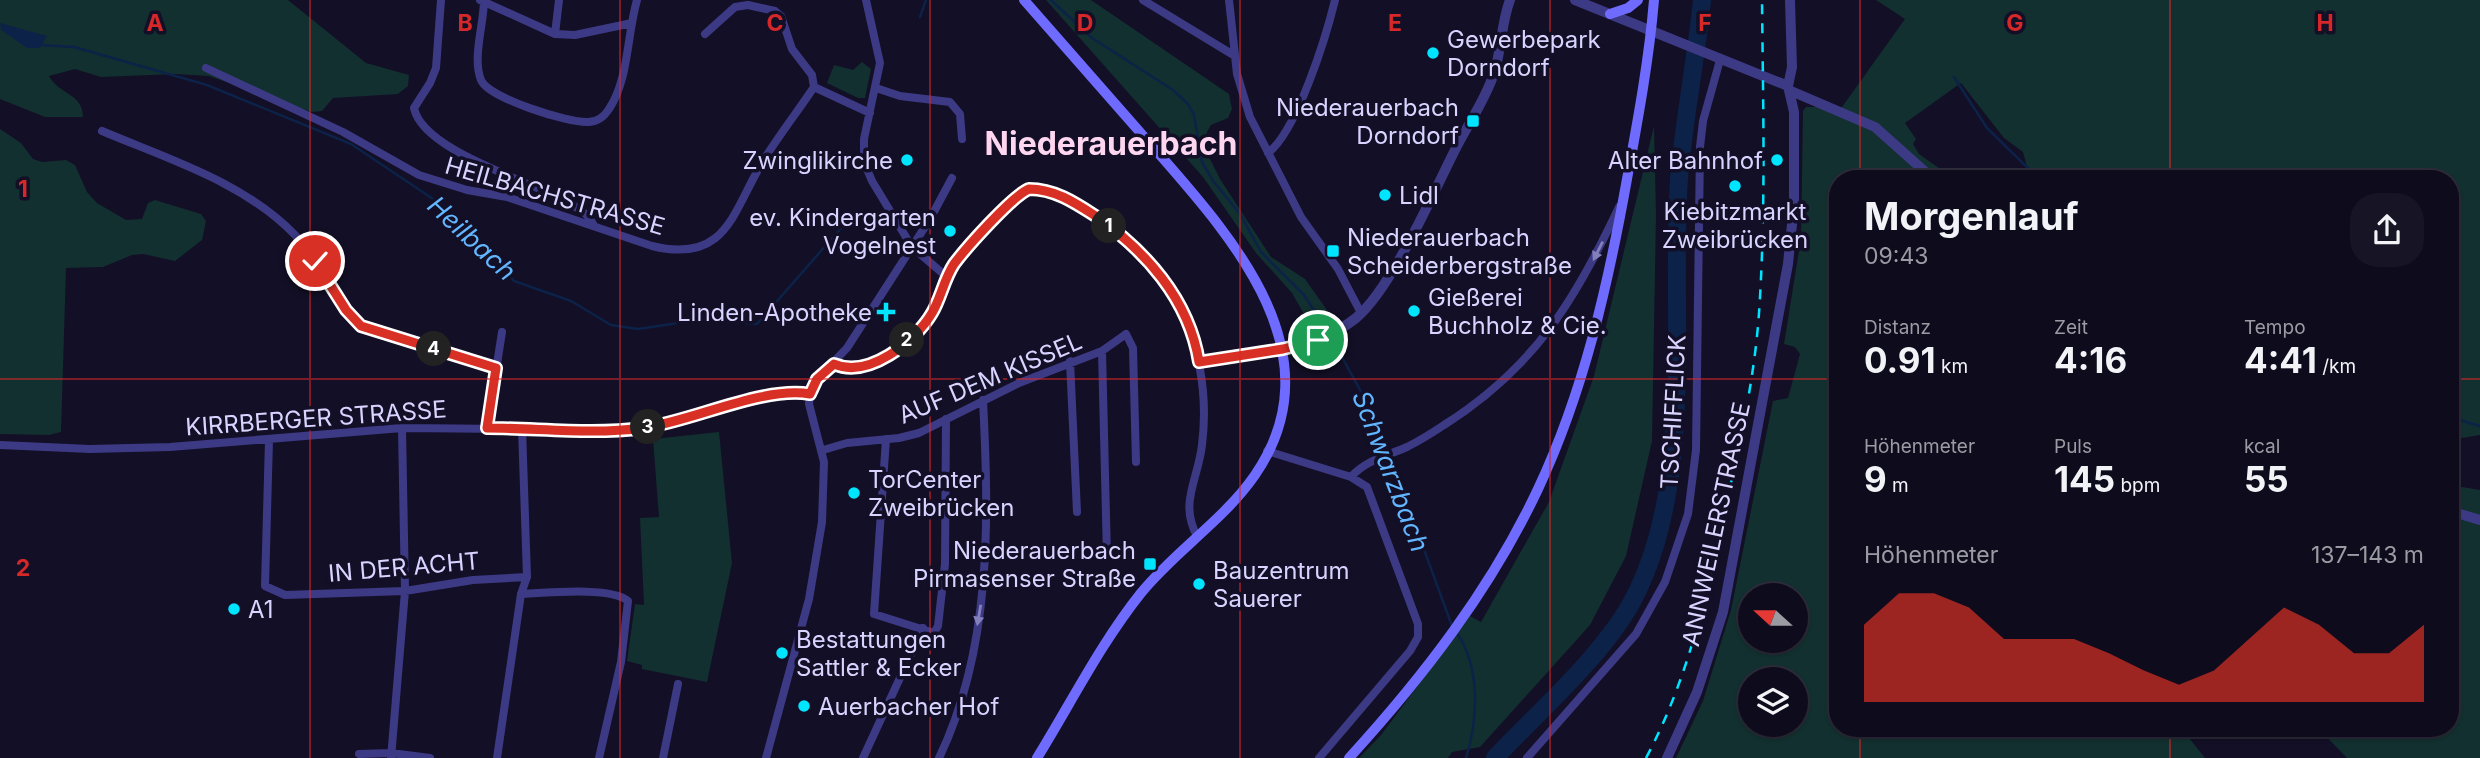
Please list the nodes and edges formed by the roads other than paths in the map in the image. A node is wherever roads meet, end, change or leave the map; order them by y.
1 (441, 0) edge
2 (559, 0) edge
3 (638, 0) edge
4 (866, 0) edge
5 (1024, 0) edge
6 (1143, 0) edge
7 (1228, 0) edge
8 (1335, 0) edge
9 (1510, 0) edge
10 (1575, 0) edge
11 (1638, 0) edge
12 (1654, 0) edge
13 (1790, 0) edge
14 (482, 1) edge
15 (1610, 14) junction
16 (632, 23) junction
17 (1651, 31) junction
18 (555, 34) junction
19 (705, 34) dead end
20 (1235, 56) junction
21 (1716, 58) junction
22 (206, 68) dead end
23 (814, 87) junction
24 (876, 88) junction
25 (1790, 88) junction
26 (870, 113) junction
27 (102, 131) dead end
28 (962, 139) dead end
29 (1268, 153) junction
30 (1924, 170) edge
31 (952, 178) dead end
32 (1624, 197) junction
33 (593, 225) junction
34 (912, 247) junction
35 (947, 277) junction
36 (1361, 313) junction
37 (502, 332) dead end
38 (1283, 349) junction
39 (1102, 351) junction
40 (1070, 360) junction
41 (1199, 362) junction
42 (834, 364) junction
43 (496, 368) junction
44 (810, 394) junction
45 (983, 400) junction
46 (946, 419) junction
47 (402, 428) junction
48 (487, 428) junction
49 (522, 428) junction
50 (886, 439) junction
51 (269, 440) junction
52 (0, 445) edge
53 (823, 450) junction
54 (1268, 451) junction
55 (1136, 462) dead end
56 (1351, 477) junction
57 (1077, 512) dead end
58 (2459, 514) edge
59 (2480, 520) edge
60 (1197, 536) junction
61 (1107, 557) dead end
62 (527, 576) junction
63 (405, 592) junction
64 (521, 594) junction
65 (923, 628) junction
66 (678, 684) dead end
67 (359, 754) dead end
68 (391, 755) edge
69 (429, 758) edge
70 (497, 758) edge
71 (599, 758) edge
72 (663, 758) edge
73 (766, 758) edge
74 (863, 758) edge
75 (939, 758) edge
76 (1037, 758) edge
77 (1320, 758) edge
78 (1349, 758) edge
79 (1527, 758) edge
80 (1667, 758) edge

1 - 33 street
2 - 18 street
3 - 16 street
4 - 24 street
5 - 38 main road
6 - 20 street
7 - 20 street
8 - 29 street
9 - 36 street
10 - 15 street
11 - 15 main road
12 - 17 main road
13 - 25 street
14 - 16 street
14 - 18 street
15 - 17 street
16 - 18 street
17 - 21 street
17 - 32 main road
19 - 23 street
20 - 29 street
21 - 25 street
21 - 79 street, TSCHIFFLICK
22 - 33 street, HEILBACHSTRASSE
23 - 26 street
23 - 33 street, HEILBACHSTRASSE
24 - 26 street
24 - 28 street
25 - 30 street
25 - 80 street, ANNWEILERSTRASSE
26 - 34 street
27 - 43 street
29 - 36 street
31 - 34 street
32 -> 56 street
32 - 78 main road
34 - 35 street
34 - 42 street
35 - 41 street
35 - 42 street
36 - 38 street
37 - 43 street
38 - 41 street
38 - 54 main road
39 - 40 street, AUF DEM KISSEL
39 - 55 street, AUF DEM KISSEL
39 - 61 street
40 - 45 street, AUF DEM KISSEL
40 - 57 street
41 - 60 street
42 - 44 street
43 - 48 street
44 - 49 street, KIRRBERGER STRASSE
44 - 53 street
45 - 46 street, AUF DEM KISSEL
45 -> 75 street
46 - 50 street, AUF DEM KISSEL
46 - 65 street
47 - 48 street, KIRRBERGER STRASSE
47 - 51 street, KIRRBERGER STRASSE
47 - 63 street
48 - 49 street, KIRRBERGER STRASSE
49 - 62 street
50 - 53 street, AUF DEM KISSEL
50 - 65 street
51 - 52 street, KIRRBERGER STRASSE
51 - 63 street, IN DER ACHT
53 - 73 street
54 - 56 street
54 - 60 main road
56 - 77 street
58 - 59 street
60 - 76 main road
62 - 63 street, IN DER ACHT
62 - 64 street
63 - 68 street
64 - 70 street
64 - 71 street
65 - 74 street
66 - 72 street
67 - 68 street
68 - 69 street

